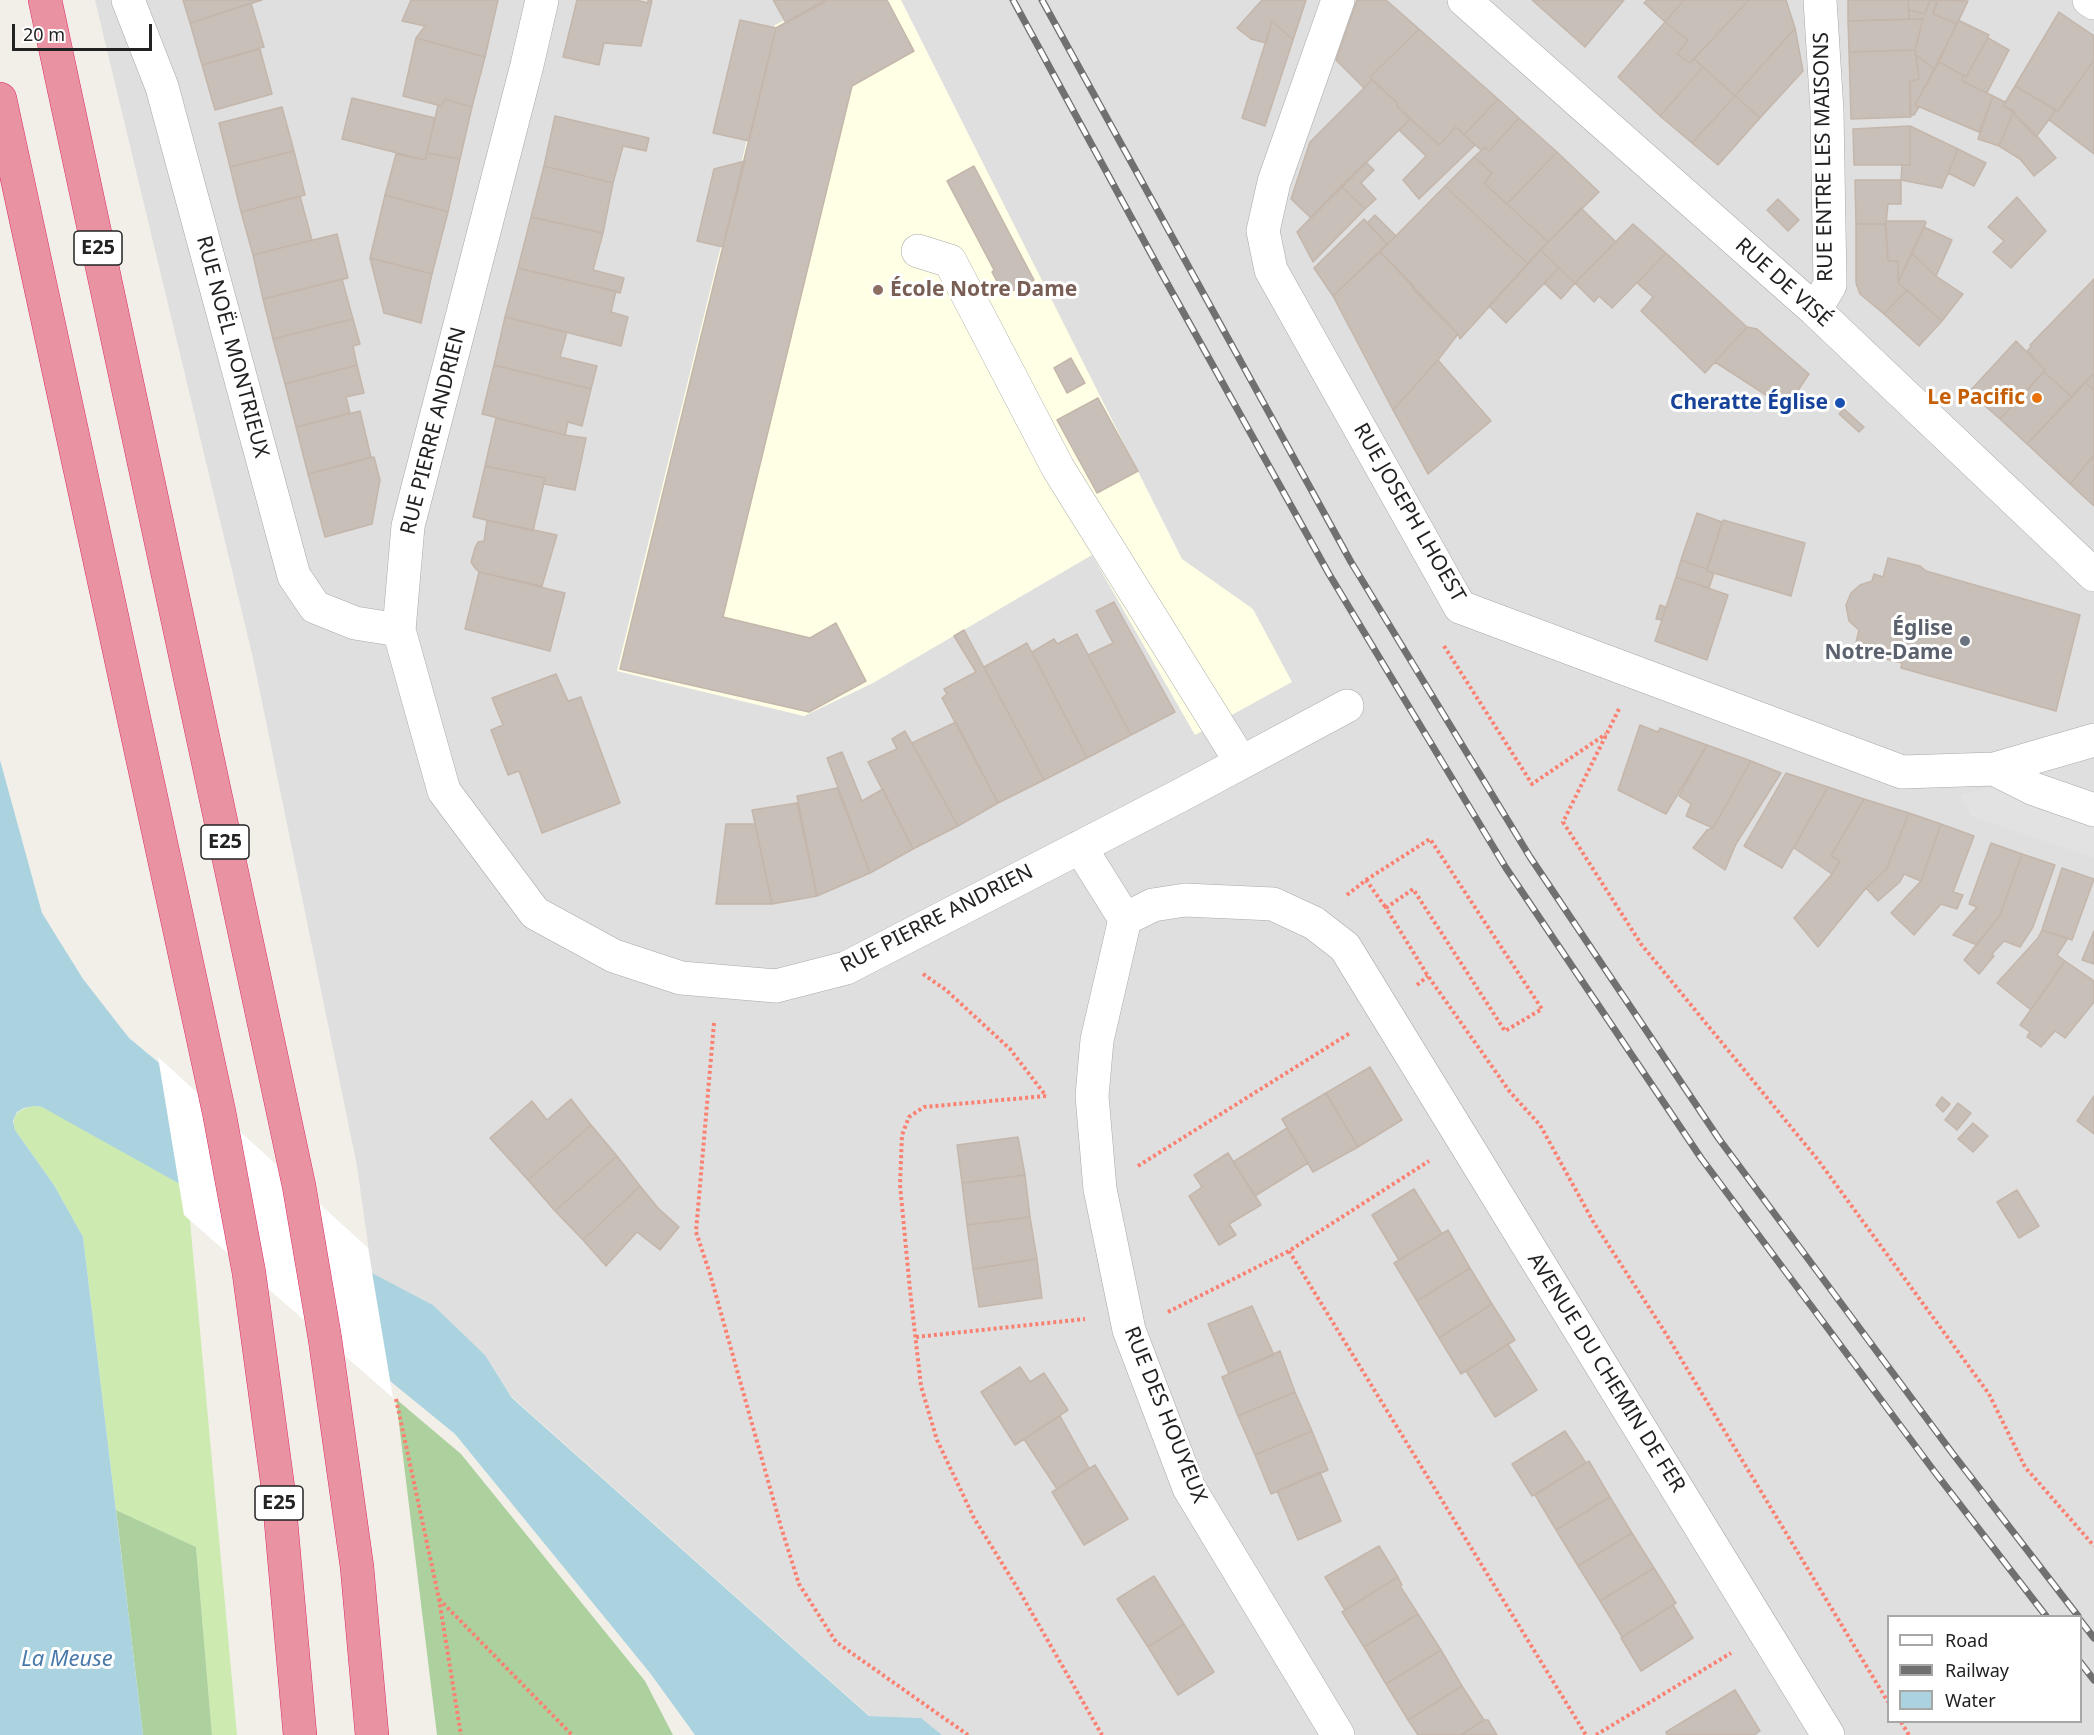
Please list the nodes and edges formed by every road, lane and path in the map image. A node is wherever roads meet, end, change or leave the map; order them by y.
1 (45, 0) edge
2 (128, 0) edge
3 (542, 0) edge
4 (1338, 0) edge
5 (1464, 0) edge
6 (1820, 0) edge
7 (2089, 0) edge
8 (2094, 3) edge
9 (0, 99) edge
10 (918, 251) dead end
11 (1815, 310) junction
12 (2094, 575) edge
13 (399, 630) junction
14 (1638, 674) junction
15 (1347, 706) dead end
16 (1607, 734) junction
17 (2094, 741) edge
18 (1241, 762) junction
19 (1994, 769) junction
20 (1532, 784) dead end
21 (2094, 810) edge
22 (1080, 847) junction
23 (1366, 880) dead end
24 (1125, 919) junction
25 (880, 951) junction
26 (717, 981) junction
27 (1385, 1011) junction
28 (1462, 1139) junction
29 (1100, 1190) junction
30 (1289, 1251) junction
31 (1127, 1322) junction
32 (916, 1337) junction
33 (396, 1399) dead end
34 (2094, 1546) edge
35 (438, 1599) junction
36 (1765, 1633) junction
37 (1887, 1700) edge
38 (300, 1735) edge
39 (372, 1735) edge
40 (460, 1735) edge
41 (572, 1735) edge
42 (968, 1735) edge
43 (1102, 1735) edge
44 (1338, 1735) edge
45 (1586, 1735) edge
46 (1596, 1735) edge
47 (1828, 1735) edge

1 - 39 highway, E25
2 - 13 street, RUE NOËL MONTRIEUX
3 - 13 street, RUE PIERRE ANDRIEN
4 - 14 street, RUE JOSEPH LHOEST
5 - 11 street, RUE DE VISÉ
6 - 11 street, RUE ENTRE LES MAISONS
7 - 8 street
9 - 38 highway, E25
10 - 18 street
11 - 12 street, RUE DE VISÉ
13 - 26 street, RUE PIERRE ANDRIEN
14 - 16 path
14 - 19 street, RUE JOSEPH LHOEST
15 - 18 street, RUE PIERRE ANDRIEN
16 - 20 path
16 - 34 path
17 - 19 street
18 - 22 street, RUE PIERRE ANDRIEN
19 - 21 street
22 - 24 street
22 - 25 street, RUE PIERRE ANDRIEN
23 - 37 path
24 - 27 street, AVENUE DU CHEMIN DE FER
24 - 29 street, RUE DES HOUYEUX
25 - 26 street, RUE PIERRE ANDRIEN
25 - 32 path
26 - 42 path
27 - 28 street, AVENUE DU CHEMIN DE FER
27 - 29 path
28 - 30 path
28 - 36 street, AVENUE DU CHEMIN DE FER
29 - 31 street, RUE DES HOUYEUX
30 - 31 path
30 - 45 path
31 - 32 path
31 - 44 street, RUE DES HOUYEUX
32 - 43 path
33 - 35 path
35 - 40 path
35 - 41 path
36 - 46 path
36 - 47 street, AVENUE DU CHEMIN DE FER

